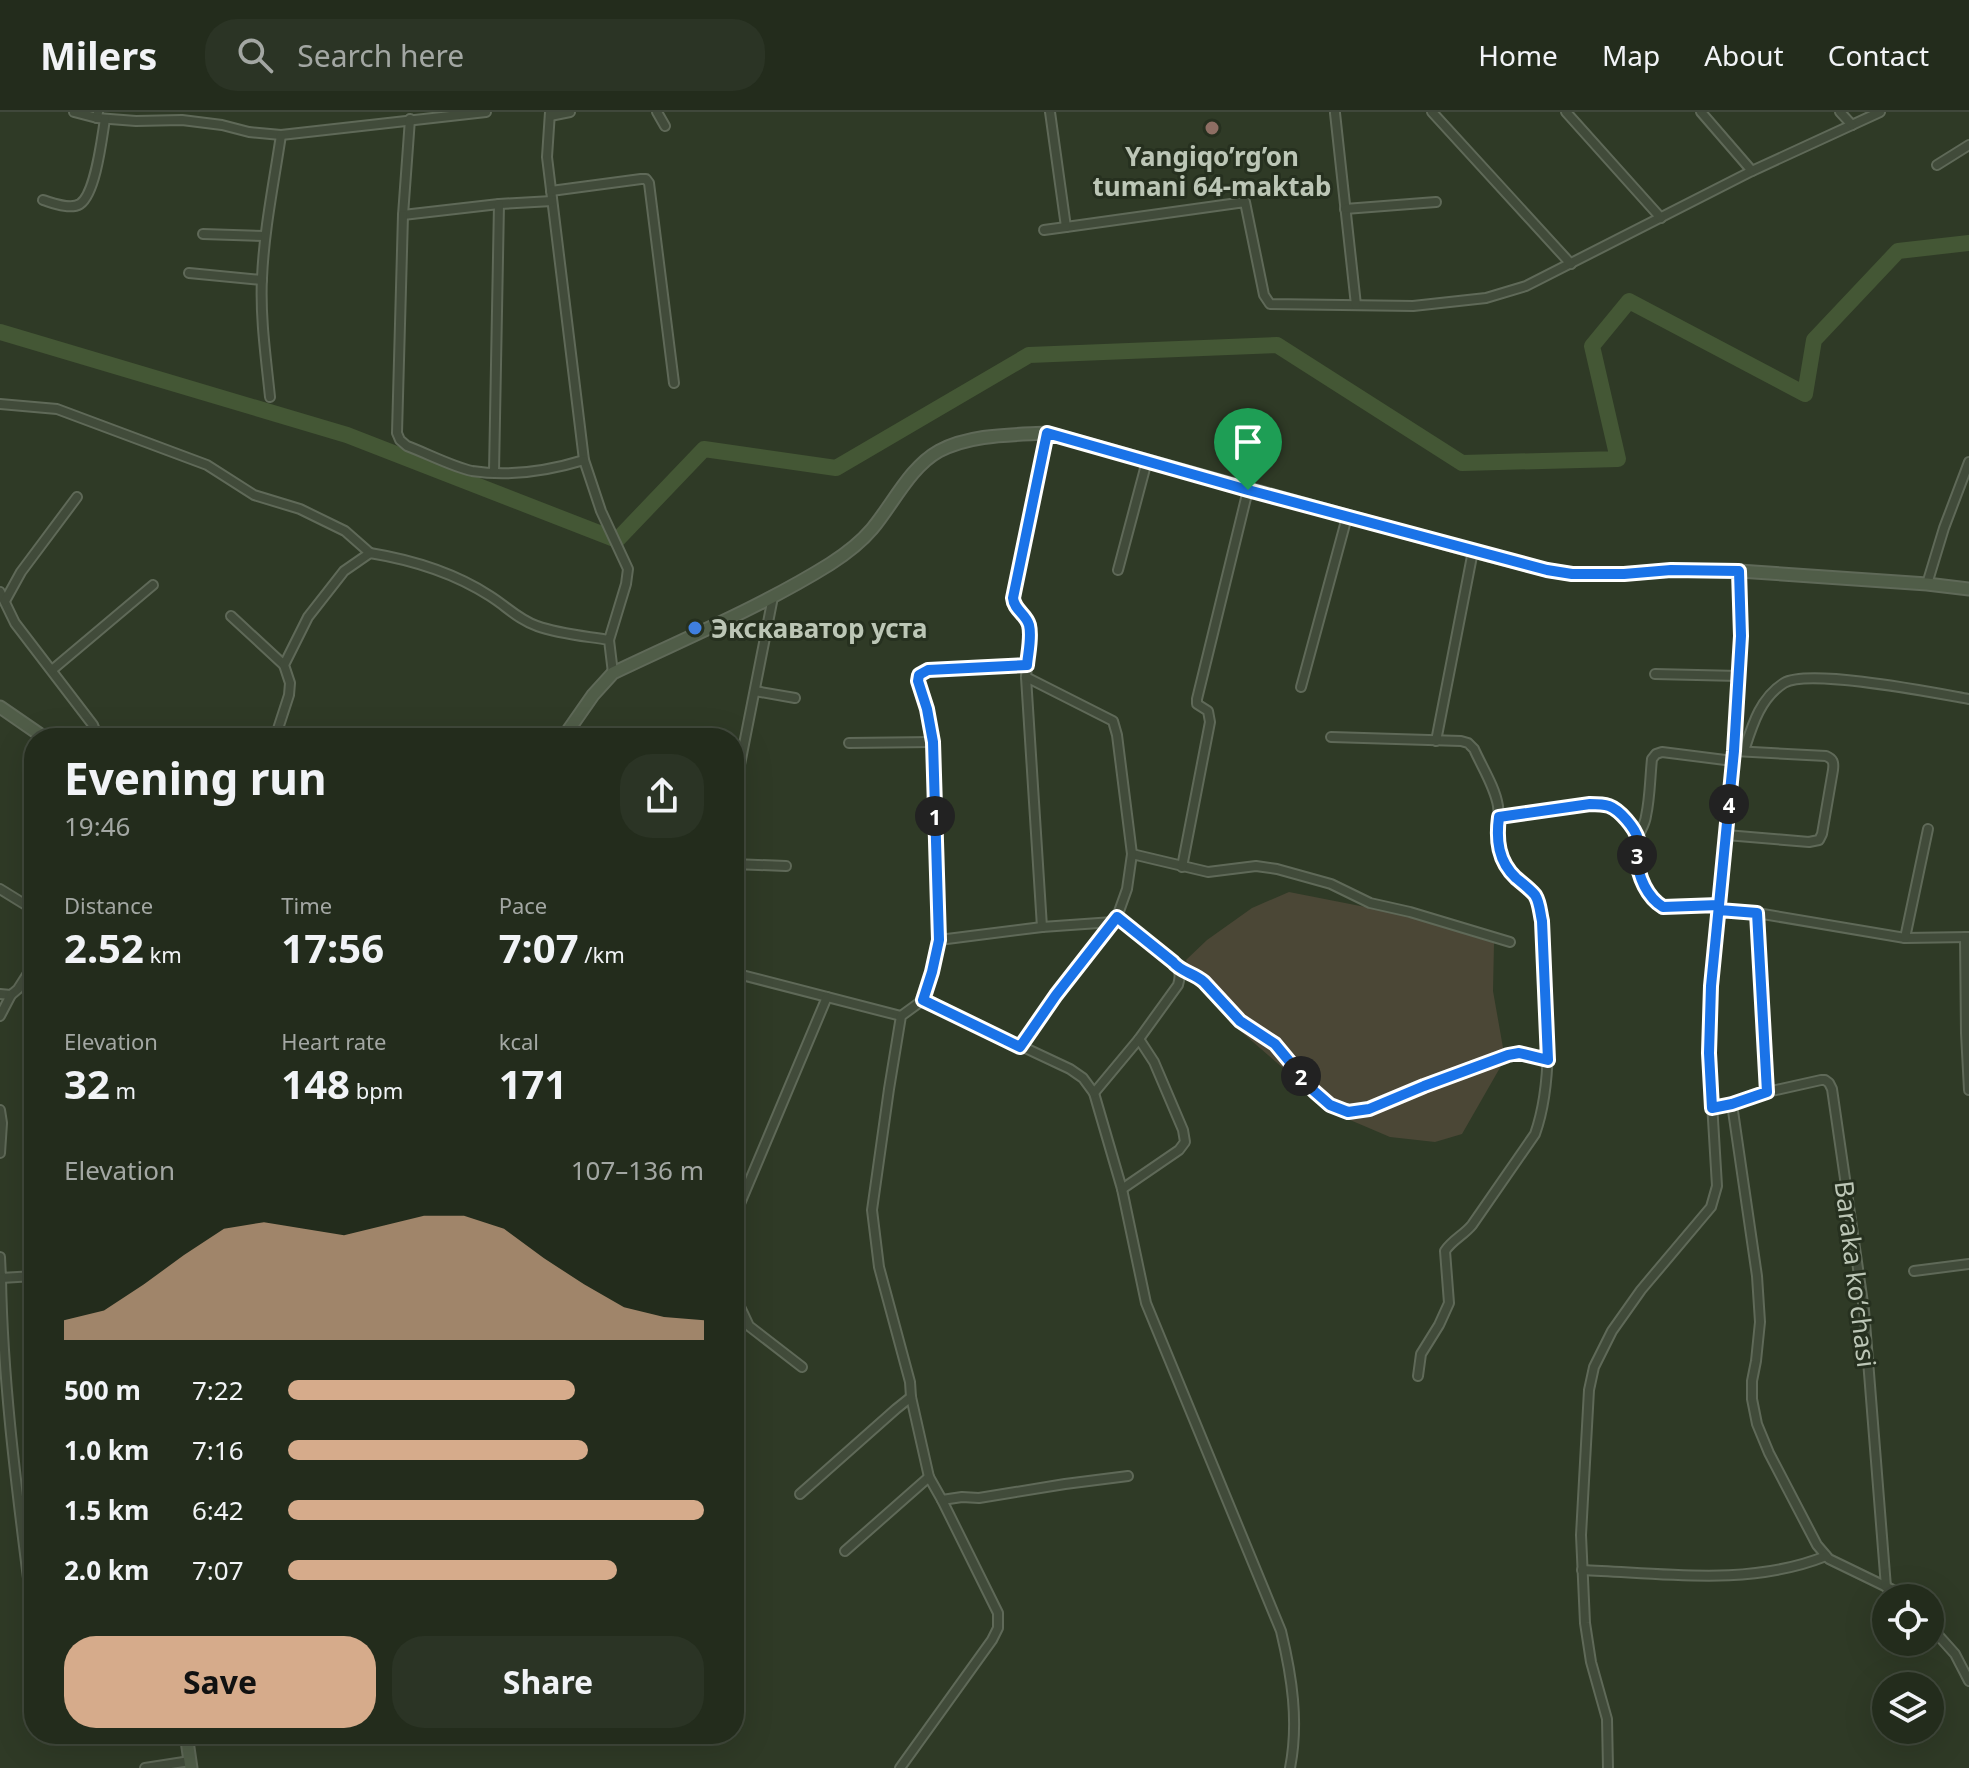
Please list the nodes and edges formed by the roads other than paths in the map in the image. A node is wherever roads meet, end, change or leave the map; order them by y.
1 (74, 112) edge
2 (486, 112) edge
3 (570, 112) edge
4 (657, 112) edge
5 (1050, 112) edge
6 (1432, 112) edge
7 (1566, 112) edge
8 (1701, 112) edge
9 (1840, 112) edge
10 (1880, 112) edge
11 (1335, 113) edge
12 (550, 114) edge
13 (100, 116) edge
14 (410, 119) junction
15 (1852, 125) junction
16 (665, 126) dead end
17 (281, 135) junction
18 (1969, 145) edge
19 (1937, 165) dead end
20 (1752, 171) junction
21 (552, 196) junction
22 (43, 200) dead end
23 (1436, 202) dead end
24 (499, 204) junction
25 (1345, 209) junction
26 (403, 215) junction
27 (1661, 218) junction
28 (1066, 227) junction
29 (1044, 230) dead end
30 (203, 234) dead end
31 (265, 236) junction
32 (1571, 264) junction
33 (189, 273) dead end
34 (262, 280) junction
35 (1356, 305) junction
36 (674, 383) dead end
37 (270, 397) dead end
38 (0, 404) edge
39 (1047, 433) junction
40 (584, 460) junction
41 (1147, 461) junction
42 (1969, 462) edge
43 (494, 472) junction
44 (1248, 490) junction
45 (77, 497) dead end
46 (1347, 517) junction
47 (1473, 551) junction
48 (370, 553) junction
49 (1118, 570) dead end
50 (1739, 571) junction
51 (1927, 584) junction
52 (153, 585) dead end
53 (1969, 589) edge
54 (0, 592) edge
55 (773, 597) junction
56 (5, 601) junction
57 (231, 616) dead end
58 (609, 640) junction
59 (284, 665) junction
60 (1027, 665) junction
61 (52, 670) junction
62 (613, 673) junction
63 (1655, 674) dead end
64 (1739, 676) junction
65 (1026, 677) junction
66 (1301, 687) dead end
67 (755, 691) junction
68 (795, 698) dead end
69 (1969, 699) edge
70 (0, 707) edge
71 (30, 728) edge
72 (94, 728) edge
73 (278, 728) edge
74 (570, 728) edge
75 (1331, 737) dead end
76 (1436, 741) junction
77 (933, 742) junction
78 (849, 743) dead end
79 (744, 745) edge
80 (1744, 751) junction
81 (1733, 756) junction
82 (1499, 817) junction
83 (1928, 829) dead end
84 (1726, 835) junction
85 (1638, 838) junction
86 (1132, 854) junction
87 (744, 864) edge
88 (786, 866) dead end
89 (1182, 867) junction
90 (0, 889) edge
91 (24, 904) edge
92 (1719, 908) junction
93 (1757, 913) junction
94 (1115, 920) junction
95 (1042, 927) junction
96 (1967, 937) edge
97 (1905, 938) junction
98 (939, 940) junction
99 (1510, 942) dead end
100 (1179, 969) junction
101 (744, 976) edge
102 (24, 980) edge
103 (0, 994) edge
104 (11, 995) junction
105 (827, 997) junction
106 (923, 1000) junction
107 (0, 1016) edge
108 (901, 1016) junction
109 (1139, 1039) junction
110 (1020, 1047) junction
111 (1548, 1060) junction
112 (1969, 1090) edge
113 (1767, 1092) junction
114 (1094, 1093) junction
115 (1732, 1104) junction
116 (1712, 1108) junction
117 (0, 1110) edge
118 (0, 1153) edge
119 (1122, 1189) junction
120 (744, 1194) edge
121 (0, 1257) edge
122 (1969, 1264) edge
123 (1914, 1271) dead end
124 (24, 1277) edge
125 (1, 1278) edge
126 (744, 1315) edge
127 (802, 1367) dead end
128 (1418, 1376) dead end
129 (911, 1397) junction
130 (1128, 1476) dead end
131 (929, 1477) junction
132 (800, 1494) dead end
133 (942, 1500) junction
134 (24, 1545) edge
135 (845, 1551) dead end
136 (1826, 1556) junction
137 (1582, 1570) junction
138 (1879, 1584) edge
139 (1886, 1584) edge
140 (1944, 1642) edge
141 (1969, 1681) edge
142 (187, 1744) edge
143 (190, 1764) edge
144 (145, 1768) edge
145 (900, 1768) edge
146 (1290, 1768) edge
147 (1608, 1768) edge

1 - 13 street
2 - 14 street
3 - 12 street
4 - 16 street
5 - 28 street
6 - 32 street
7 - 27 street
8 - 20 street
9 - 15 street
10 - 15 street
11 - 25 street
12 - 21 street
13 - 17 street
13 - 22 street
14 - 17 street
14 - 26 street
15 - 20 street
17 - 31 street
18 - 19 street
20 - 27 street
21 - 24 street
21 - 36 street
21 - 40 street
23 - 25 street
24 - 26 street
24 - 43 street
25 - 35 street
26 - 43 street
27 - 32 street
28 - 29 street
28 - 35 street
30 - 31 street
31 - 34 street
32 - 35 street
33 - 34 street
34 - 37 street
38 - 48 street
39 - 41 main road
39 - 55 main road
39 - 60 street
40 - 43 street
40 - 58 street
41 - 44 main road
41 - 49 street
42 - 51 street
44 - 46 main road
44 - 89 street
45 - 56 street
46 - 47 main road
46 - 66 street
47 - 50 main road
47 - 76 street
48 - 58 street
48 - 59 street
50 - 51 main road
50 - 64 street
51 - 53 main road
52 - 61 street
54 - 56 street
55 - 62 main road
55 - 67 street
56 - 61 street
57 - 59 street
58 - 62 street
59 - 73 street
60 - 65 street
60 - 77 street
61 - 72 street
62 - 74 main road
63 - 64 street
64 - 81 street
65 - 86 street
65 - 95 street
67 - 68 street
67 - 79 street
69 - 80 street
70 - 71 main road
75 - 76 street
76 - 82 street
77 - 78 street
77 - 98 street
80 - 81 street
80 - 84 street
81 - 84 street
81 - 85 street
82 - 85 street
82 - 111 street
83 - 97 street
84 - 92 street
85 - 92 street
86 - 89 street
86 - 94 street
87 - 88 street
89 - 99 street
90 - 91 street
92 - 93 street
92 - 116 street
93 - 97 street
93 - 113 street
94 - 95 street
94 - 100 street
94 - 110 street
95 - 98 street
96 - 97 street
96 - 112 street
98 - 106 street
100 - 109 street
100 - 111 street
101 - 105 street
102 - 104 street
103 - 104 street
104 - 107 street
105 - 108 street
105 - 120 street
106 - 108 street
106 - 110 street
108 - 129 street
109 - 114 street
109 - 119 street
110 - 114 street
111 - 128 street
113 - 115 street, Baraka koʻchasi
113 - 139 street, Baraka koʻchasi
114 - 119 street
115 - 116 street, Baraka koʻchasi
115 - 136 street
116 - 137 street
117 - 118 street
119 - 146 street
121 - 125 street
122 - 123 street
124 - 125 street
125 - 134 street
126 - 127 street
129 - 131 street
129 - 132 street
130 - 133 street
131 - 133 street
131 - 135 street
133 - 145 street
136 - 137 street
136 - 138 street
137 - 147 street
140 - 141 street
142 - 143 main road
143 - 144 street

